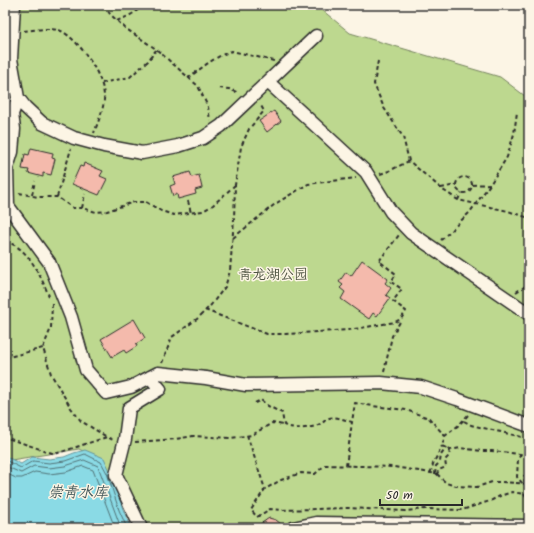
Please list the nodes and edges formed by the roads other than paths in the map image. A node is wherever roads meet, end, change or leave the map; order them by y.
1 (14, 5) edge
2 (316, 36) dead end
3 (268, 82) junction
4 (18, 98) junction
5 (6, 168) edge
6 (6, 207) edge
7 (529, 314) edge
8 (154, 375) junction
9 (529, 426) edge
10 (529, 526) edge
11 (141, 528) edge
12 (293, 528) edge

1 - 4 street
2 - 3 street
3 - 4 street
3 - 7 street
4 - 5 street
5 - 6 street
6 - 8 street
8 - 9 street
8 - 11 street
10 - 12 street

